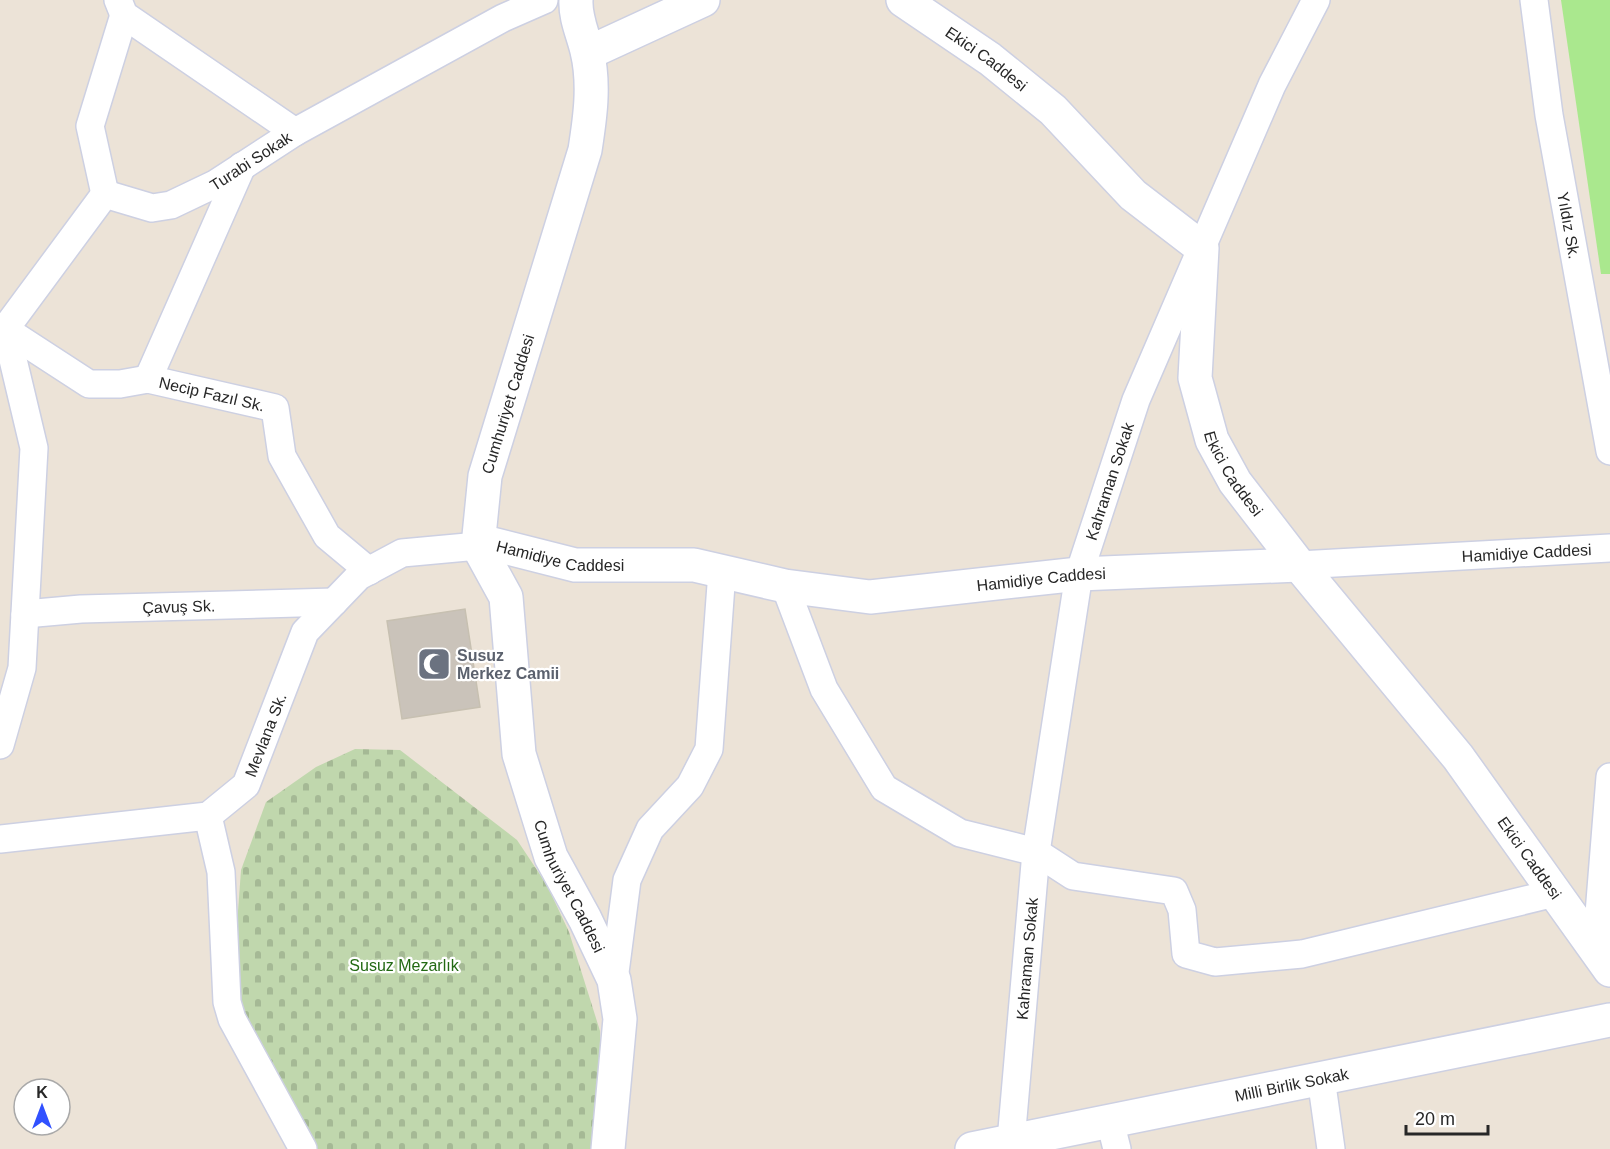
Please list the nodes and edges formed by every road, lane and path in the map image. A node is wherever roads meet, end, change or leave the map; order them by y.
1 (576, 0) edge
2 (704, 0) edge
3 (903, 0) edge
4 (1317, 0) edge
5 (1534, 0) edge
6 (539, 1) edge
7 (121, 8) edge
8 (588, 53) junction
9 (295, 132) junction
10 (242, 166) junction
11 (105, 194) junction
12 (1202, 248) junction
13 (2, 333) edge
14 (148, 379) junction
15 (1610, 451) edge
16 (478, 546) junction
17 (1610, 548) edge
18 (1299, 565) junction
19 (369, 571) junction
20 (722, 571) junction
21 (1079, 574) junction
22 (785, 586) junction
23 (334, 602) junction
24 (24, 614) junction
25 (11, 665) edge
26 (0, 746) edge
27 (1610, 777) edge
28 (208, 816) junction
29 (0, 839) edge
30 (1036, 852) junction
31 (1606, 869) edge
32 (1555, 893) junction
33 (1603, 961) edge
34 (614, 980) junction
35 (1610, 1020) edge
36 (1321, 1078) junction
37 (1113, 1135) edge
38 (1011, 1141) junction
39 (303, 1149) edge
40 (608, 1149) edge
41 (972, 1149) edge
42 (1331, 1149) edge

1 - 8 main road, Cumhuriyet Caddesi
2 - 8 main road
3 - 12 main road, Ekici Caddesi
4 - 12 street, Kahraman Sokak
5 - 15 street, Yıldız Sk.
6 - 9 street, Turabi Sokak
7 - 9 street
7 - 11 street
8 - 16 main road, Cumhuriyet Caddesi
9 - 10 street, Turabi Sokak
10 - 11 street, Turabi Sokak
10 - 14 street
11 - 13 street
12 - 18 main road, Ekici Caddesi
12 - 21 street, Kahraman Sokak
13 - 14 street, Necip Fazıl Sk.
13 - 24 street
14 - 19 street, Necip Fazıl Sk.
16 - 19 street, Mevlana Sk.
16 - 20 main road, Hamidiye Caddesi
16 - 34 main road, Cumhuriyet Caddesi
17 - 18 street, Hamidiye Caddesi
18 - 21 main road, Hamidiye Caddesi
18 - 32 main road, Ekici Caddesi
19 - 23 street, Mevlana Sk.
20 - 22 main road, Hamidiye Caddesi
20 - 34 street
21 - 22 main road, Hamidiye Caddesi
21 - 30 street, Kahraman Sokak
22 - 30 street
23 - 24 street, Çavuş Sk.
23 - 28 street, Mevlana Sk.
24 - 25 street
25 - 26 street
27 - 31 street
28 - 29 street
28 - 39 street
30 - 32 street
30 - 38 street, Kahraman Sokak
31 - 33 street
32 - 33 main road, Ekici Caddesi
34 - 40 main road, Cumhuriyet Caddesi
35 - 36 main road, Milli Birlik Sokak
36 - 37 main road, Milli Birlik Sokak
36 - 42 street
37 - 38 main road, Milli Birlik Sokak
38 - 41 main road, Milli Birlik Sokak

